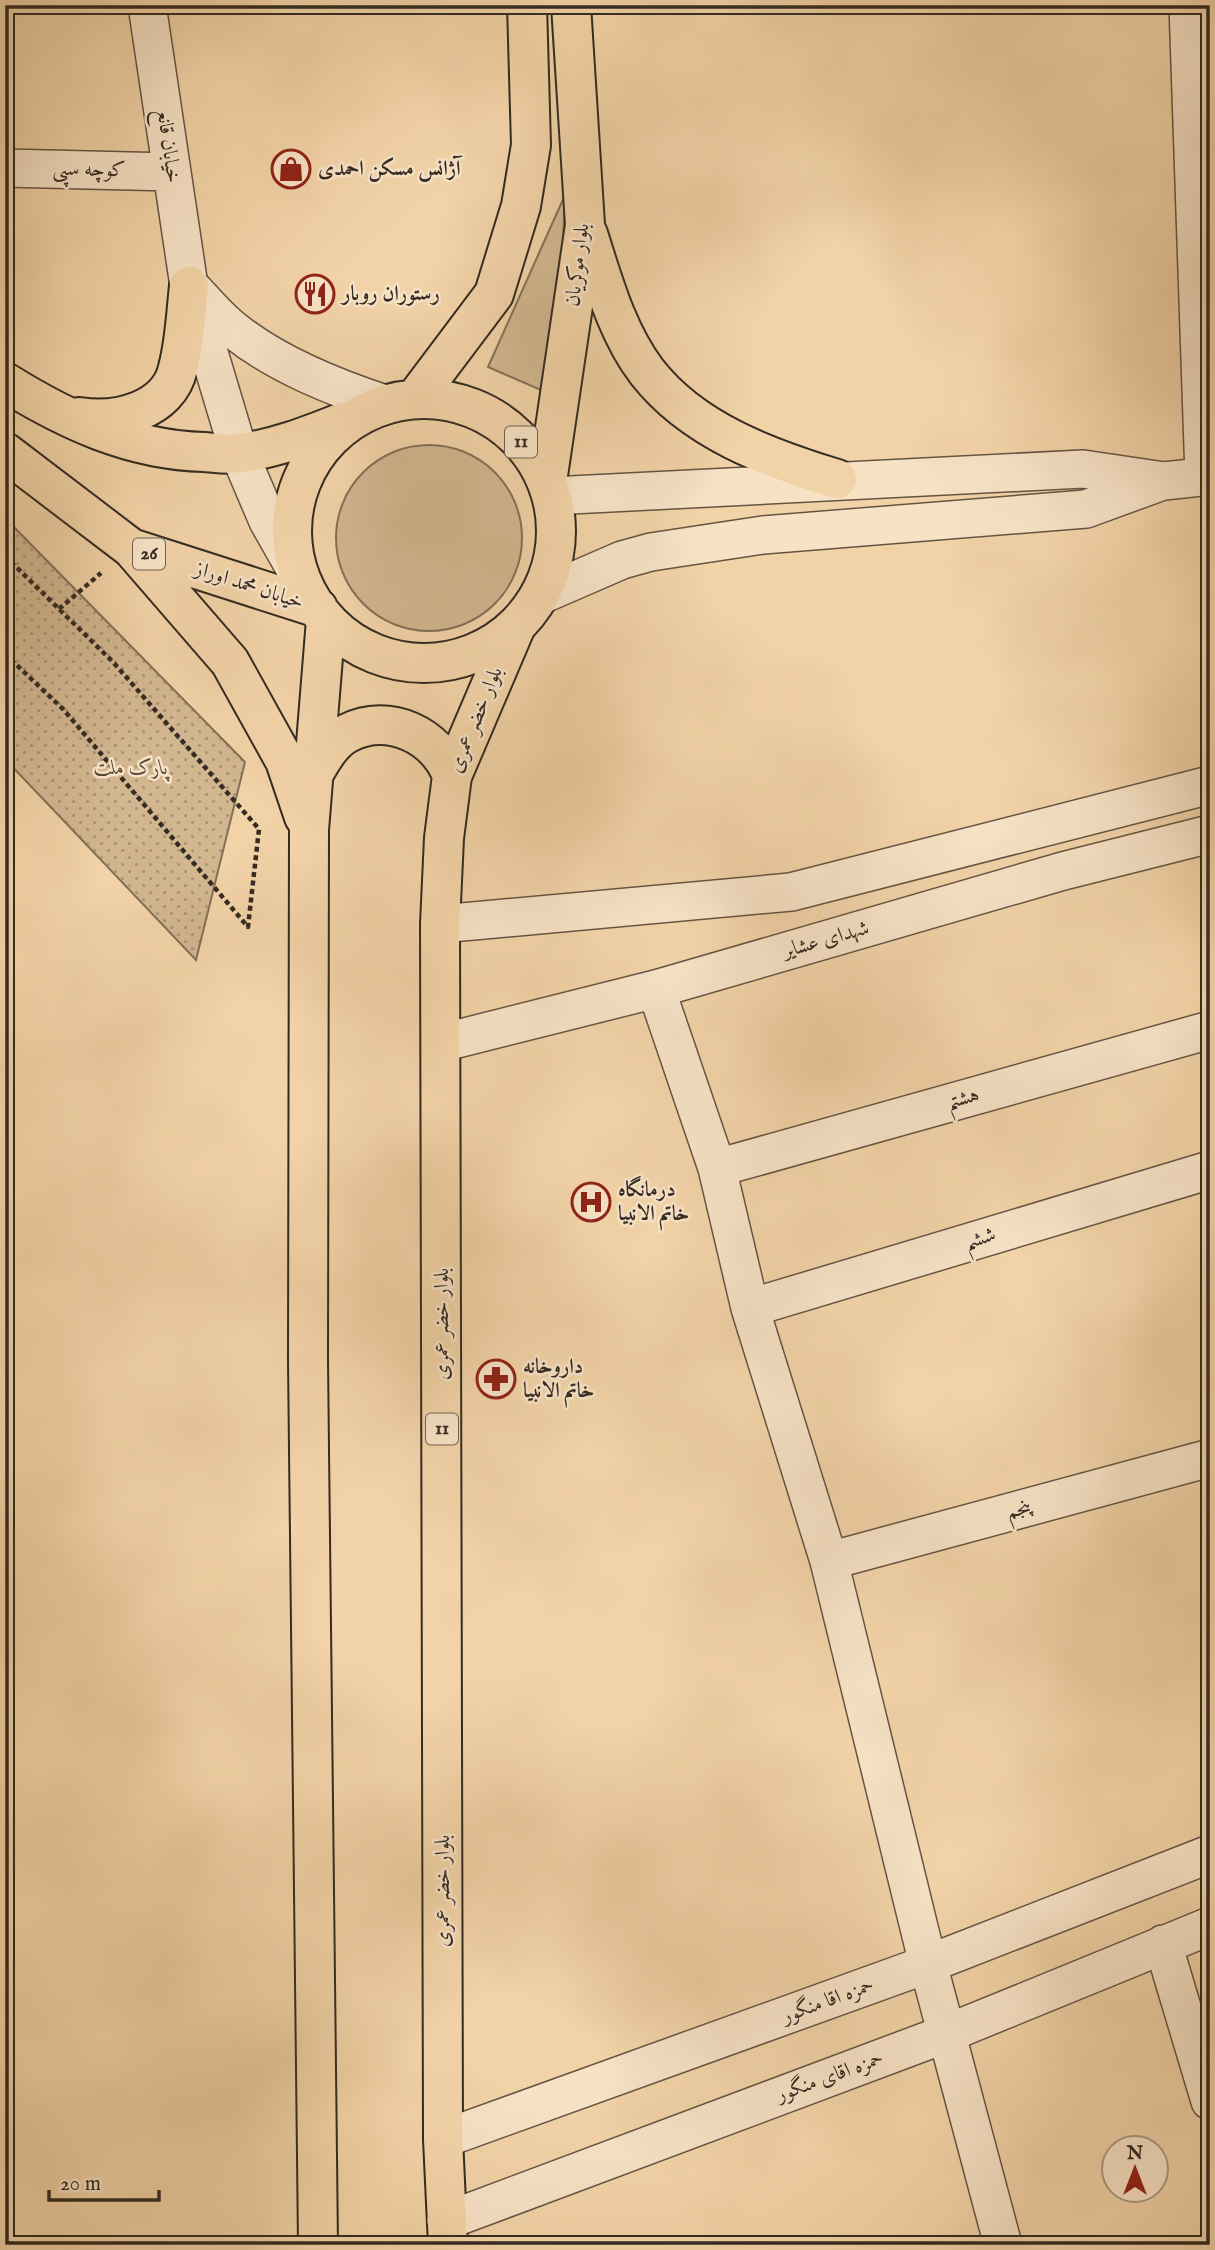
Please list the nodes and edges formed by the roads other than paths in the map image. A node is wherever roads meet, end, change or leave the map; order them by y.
1 (148, 5) edge
2 (527, 5) edge
3 (571, 5) edge
4 (1188, 5) edge
5 (1200, 55) edge
6 (5, 168) edge
7 (172, 172) junction
8 (585, 225) junction
9 (189, 286) junction
10 (5, 382) edge
11 (385, 406) junction
12 (54, 412) junction
13 (5, 452) edge
14 (239, 453) junction
15 (1207, 477) edge
16 (837, 480) junction
17 (1164, 481) junction
18 (549, 489) junction
19 (131, 548) junction
20 (298, 574) junction
21 (539, 596) junction
22 (322, 614) junction
23 (516, 626) junction
24 (313, 775) junction
25 (452, 776) junction
26 (1210, 785) edge
27 (309, 830) junction
28 (1210, 834) edge
29 (440, 925) junction
30 (656, 989) junction
31 (1210, 1030) edge
32 (441, 1043) junction
33 (717, 1168) junction
34 (1210, 1170) edge
35 (750, 1308) junction
36 (1210, 1458) edge
37 (829, 1561) junction
38 (1210, 1854) edge
39 (1210, 1926) edge
40 (1163, 1944) junction
41 (928, 1964) junction
42 (948, 2033) junction
43 (1210, 2101) edge
44 (443, 2139) junction
45 (447, 2233) edge
46 (317, 2245) edge
47 (1003, 2245) edge

1 - 7 street, خیابان قانع
2 - 11 main road, 11
3 - 8 main road, بلوار موکریان / 11
4 - 5 street
5 - 15 street
6 - 7 street, کوچه سپی
7 - 9 street, خیابان قانع
8 - 16 main road
8 - 18 main road, بلوار موکریان / 11
9 - 11 street
9 - 12 main road
9 - 14 street, خیابان قانع
10 - 12 main road
11 - 14 main road
11 - 18 main road, 11
11 - 20 main road, 11
12 - 14 main road
13 - 19 main road, خیابان محمد اوراز / 26
14 - 20 street, خیابان قانع
15 - 17 street
16 - 17 street
16 - 18 street
17 - 21 street
18 - 21 main road, 11
19 - 22 main road, خیابان محمد اوراز / 26
19 - 27 main road
20 - 22 main road, 11
21 - 23 main road, 11
22 - 23 main road, 11
22 - 24 main road
23 - 25 main road, بلوار خضر عمری / 11
24 - 25 main road
24 - 27 main road
25 - 29 main road, بلوار خضر عمری / 11
26 - 29 street
27 - 46 main road
28 - 30 street, شهدای عشایر
29 - 32 main road, بلوار خضر عمری / 11
30 - 32 street, شهدای عشایر
30 - 33 street
31 - 33 street, هشتم
32 - 44 main road, بلوار خضر عمری / 11
33 - 35 street
34 - 35 street, ششم
35 - 37 street
36 - 37 street, پنجم
37 - 41 street
38 - 41 street, حمزه اقا منگور
39 - 40 street, حمزه اقای منگور
40 - 42 street, حمزه اقای منگور
40 - 43 street
41 - 42 street
41 - 44 street, حمزه اقا منگور
42 - 45 street, حمزه اقای منگور
42 - 47 street
44 - 45 main road, بلوار خضر عمری / 11

